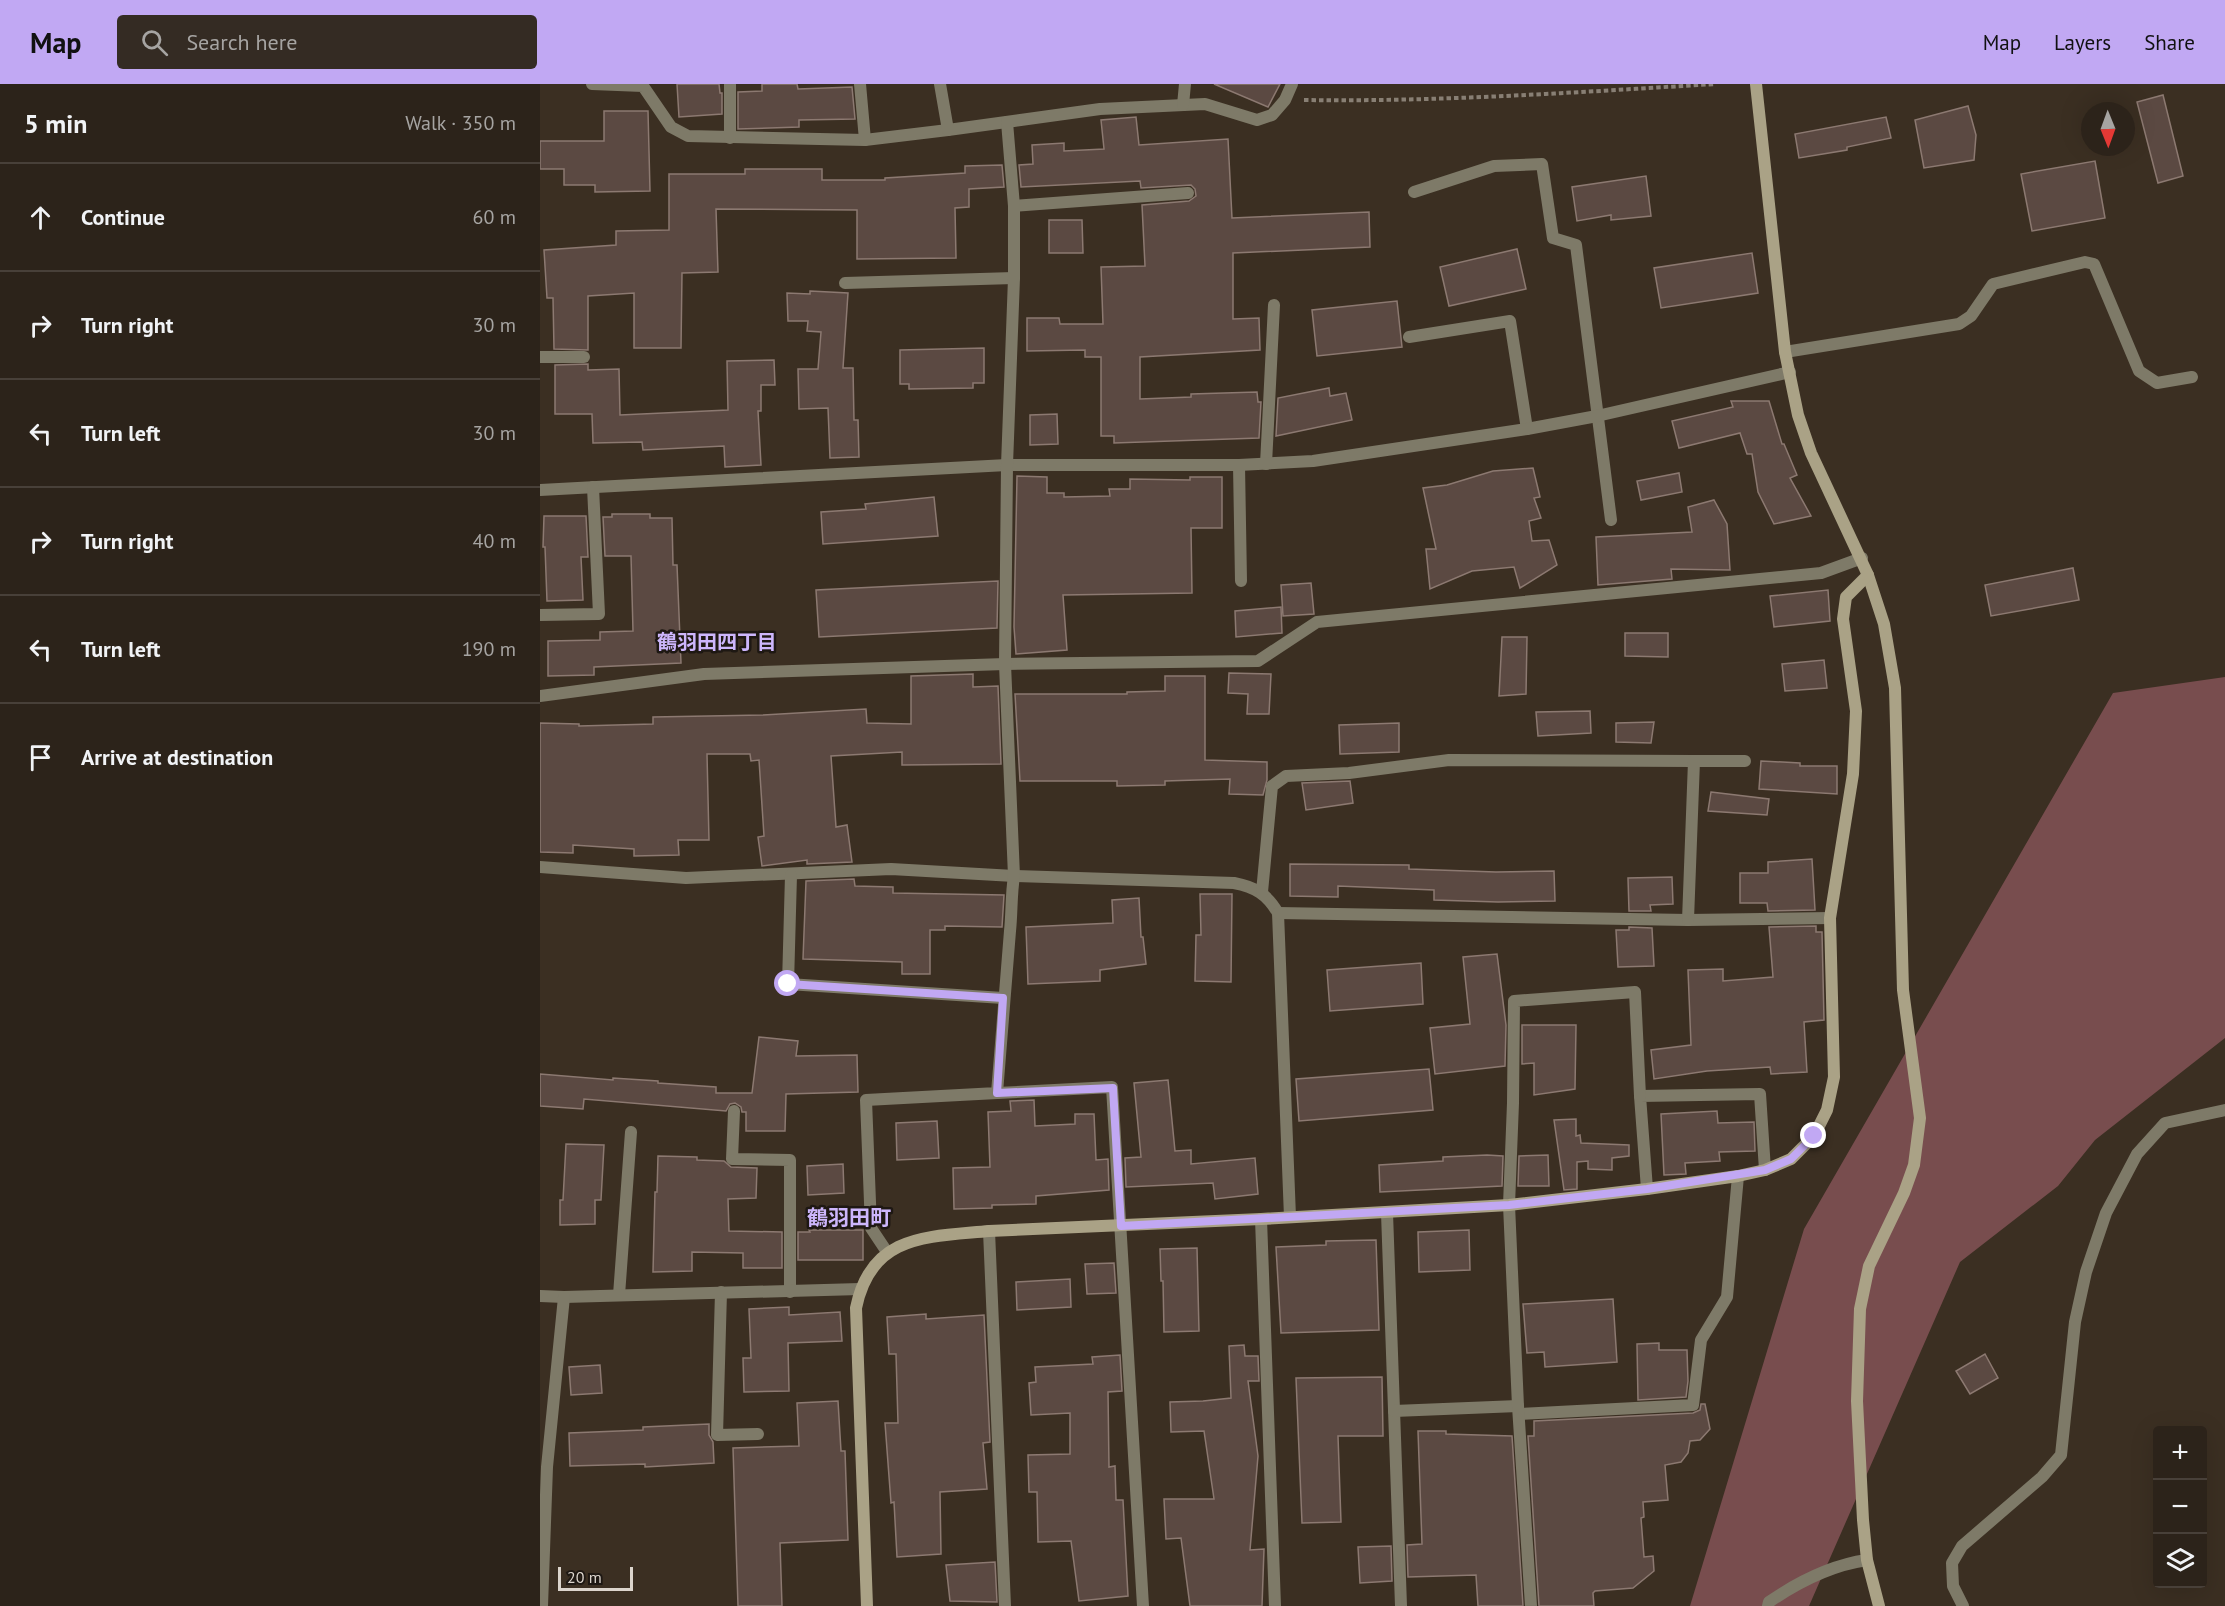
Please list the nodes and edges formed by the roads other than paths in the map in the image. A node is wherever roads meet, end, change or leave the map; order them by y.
1 (592, 84) edge
2 (730, 84) edge
3 (860, 84) edge
4 (940, 84) edge
5 (1185, 84) edge
6 (1292, 84) edge
7 (1756, 84) edge
8 (1183, 105) junction
9 (1007, 122) junction
10 (948, 130) junction
11 (730, 138) junction
12 (865, 140) junction
13 (1414, 192) dead end
14 (1188, 193) dead end
15 (1014, 206) junction
16 (1014, 278) junction
17 (845, 283) dead end
18 (1274, 305) dead end
19 (1409, 337) dead end
20 (1785, 352) junction
21 (540, 357) edge
22 (584, 357) dead end
23 (1790, 372) junction
24 (2192, 376) dead end
25 (1597, 416) junction
26 (1527, 429) junction
27 (1266, 464) junction
28 (1007, 465) junction
29 (1239, 465) junction
30 (593, 487) junction
31 (540, 490) edge
32 (1611, 520) dead end
33 (1862, 558) junction
34 (1868, 575) junction
35 (1241, 581) dead end
36 (540, 615) edge
37 (1005, 664) junction
38 (540, 696) edge
39 (1694, 761) junction
40 (1745, 761) dead end
41 (540, 867) edge
42 (792, 874) junction
43 (1014, 876) junction
44 (1262, 892) junction
45 (1278, 913) junction
46 (1830, 918) junction
47 (1688, 920) junction
48 (1003, 998) junction
49 (997, 1093) junction
50 (1640, 1096) junction
51 (2225, 1110) edge
52 (734, 1111) dead end
53 (631, 1132) dead end
54 (1765, 1170) junction
55 (1738, 1176) junction
56 (1647, 1189) junction
57 (1509, 1205) junction
58 (1387, 1213) junction
59 (1290, 1217) junction
60 (1261, 1219) junction
61 (1121, 1226) junction
62 (989, 1231) junction
63 (887, 1252) junction
64 (860, 1289) junction
65 (790, 1292) junction
66 (721, 1293) junction
67 (619, 1295) junction
68 (540, 1296) edge
69 (564, 1297) junction
70 (1518, 1410) junction
71 (1394, 1411) junction
72 (758, 1434) dead end
73 (543, 1467) edge
74 (542, 1533) edge
75 (1867, 1560) junction
76 (542, 1606) edge
77 (867, 1606) edge
78 (1005, 1606) edge
79 (1143, 1606) edge
80 (1275, 1606) edge
81 (1401, 1606) edge
82 (1531, 1606) edge
83 (1768, 1606) edge
84 (1879, 1606) edge
85 (1963, 1606) edge

1 - 11 street
2 - 11 street
3 - 12 street
4 - 10 street
5 - 8 street
6 - 8 street
7 - 20 street
8 - 9 street
9 - 10 street
9 - 15 street
10 - 12 street
11 - 12 street
13 - 25 street
14 - 15 street
15 - 16 street
16 - 17 street
16 - 28 street
18 - 27 street
19 - 26 street
20 - 23 street
20 - 24 street
21 - 22 street
23 - 25 street
23 - 33 street
25 - 26 street
25 - 32 street
26 - 27 street
27 - 29 street
28 - 29 street
28 - 30 street
28 - 37 street
29 - 35 street
30 - 31 street
30 - 36 street
33 - 34 street
33 - 37 street
34 - 46 street
34 - 75 street
37 - 38 street
37 - 43 street
39 - 40 street
39 - 44 street
39 - 47 street
41 - 42 street
42 - 43 street
42 - 48 street
43 - 44 street
43 - 48 street
44 - 45 street
45 - 47 street
45 - 59 street
46 - 47 street
46 - 54 street
48 - 49 street
49 - 61 street
49 - 63 street
50 - 54 street
50 - 56 street
50 - 57 street
51 - 85 street
52 - 65 street
53 - 67 street
54 - 55 street
55 - 56 street
55 - 70 street
56 - 57 street
57 - 58 street
57 - 70 street
58 - 59 street
58 - 71 street
59 - 60 street
60 - 61 street
60 - 80 street
61 - 62 street
61 - 79 street
62 - 63 street
62 - 78 street
63 - 64 street
64 - 65 street
64 - 77 street
65 - 66 street
66 - 67 street
66 - 72 street
67 - 69 street
68 - 69 street
69 - 73 street
70 - 71 street
70 - 82 street
71 - 81 street
73 - 74 street
74 - 76 street
75 - 83 street
75 - 84 street

